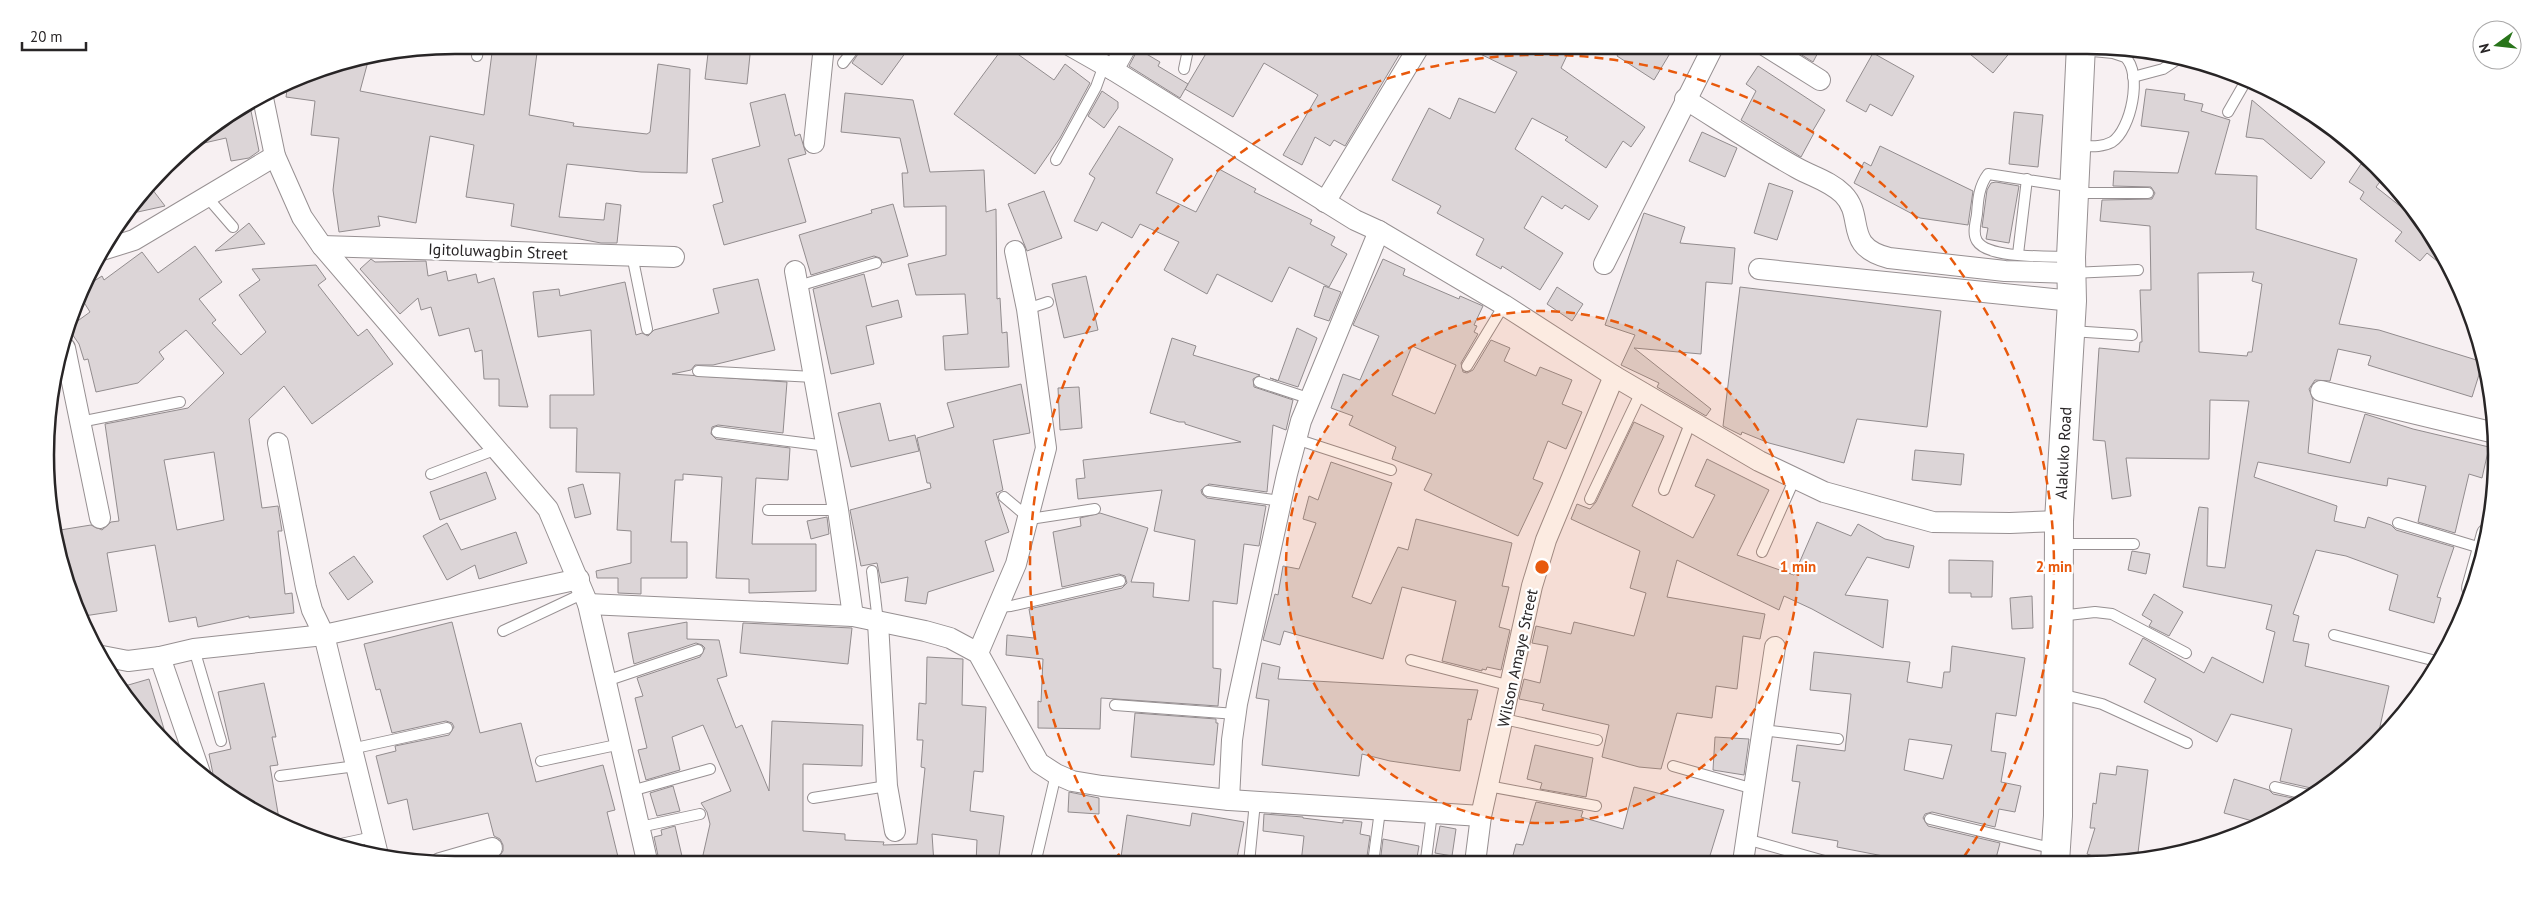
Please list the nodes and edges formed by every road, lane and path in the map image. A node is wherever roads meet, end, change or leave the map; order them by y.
1 (823, 54) edge
2 (850, 54) edge
3 (1084, 54) edge
4 (1119, 54) edge
5 (1187, 54) edge
6 (1415, 54) edge
7 (1709, 54) edge
8 (1778, 54) edge
9 (2081, 54) edge
10 (2122, 56) edge
11 (843, 63) dead end
12 (2173, 63) edge
13 (1108, 67) junction
14 (1184, 70) dead end
15 (2133, 77) junction
16 (1820, 80) dead end
17 (2243, 85) edge
18 (1685, 100) junction
19 (264, 103) edge
20 (2228, 112) dead end
21 (814, 143) dead end
22 (2076, 146) junction
23 (275, 156) junction
24 (1056, 160) dead end
25 (2027, 179) junction
26 (2074, 190) junction
27 (2148, 193) dead end
28 (207, 197) junction
29 (1325, 202) junction
30 (234, 227) dead end
31 (1379, 231) junction
32 (322, 246) junction
33 (112, 247) edge
34 (1015, 252) dead end
35 (2018, 254) junction
36 (632, 255) junction
37 (674, 257) dead end
38 (876, 263) dead end
39 (1604, 264) dead end
40 (2072, 265) junction
41 (1759, 269) dead end
42 (2138, 270) dead end
43 (797, 278) joint
44 (2072, 301) junction
45 (1048, 302) dead end
46 (1504, 305) junction
47 (1027, 309) junction
48 (647, 329) dead end
49 (2070, 331) junction
50 (2132, 335) dead end
51 (66, 354) edge
52 (1466, 366) dead end
53 (698, 371) dead end
54 (1614, 376) junction
55 (814, 377) junction
56 (1259, 382) dead end
57 (2321, 391) dead end
58 (1641, 392) junction
59 (1310, 398) junction
60 (180, 402) dead end
61 (1691, 421) junction
62 (80, 422) junction
63 (2487, 431) edge
64 (717, 432) dead end
65 (1296, 439) junction
66 (278, 443) dead end
67 (826, 446) junction
68 (496, 449) junction
69 (1390, 470) dead end
70 (431, 474) dead end
71 (1795, 478) junction
72 (1664, 490) dead end
73 (1208, 491) dead end
74 (1004, 497) dead end
75 (1590, 499) dead end
76 (1281, 501) junction
77 (1095, 509) dead end
78 (768, 510) dead end
79 (838, 510) junction
80 (100, 518) dead end
81 (1030, 518) junction
82 (2398, 523) dead end
83 (2059, 533) junction
84 (2134, 544) dead end
85 (2477, 549) edge
86 (1762, 552) dead end
87 (872, 571) dead end
88 (1120, 581) dead end
89 (584, 592) junction
90 (998, 607) junction
91 (853, 616) junction
92 (2059, 616) junction
93 (878, 622) junction
94 (503, 632) dead end
95 (324, 635) junction
96 (2334, 635) dead end
97 (1775, 647) dead end
98 (194, 649) junction
99 (698, 650) dead end
100 (978, 653) junction
101 (2186, 653) dead end
102 (109, 657) edge
103 (160, 657) junction
104 (1411, 660) dead end
105 (2432, 660) edge
106 (606, 682) junction
107 (1511, 686) junction
108 (2059, 693) junction
109 (1115, 705) dead end
110 (1236, 714) junction
111 (1504, 719) junction
112 (448, 728) dead end
113 (1762, 730) junction
114 (1838, 739) dead end
115 (1597, 740) dead end
116 (221, 741) dead end
117 (2187, 743) dead end
118 (620, 744) junction
119 (353, 757) junction
120 (196, 761) edge
121 (541, 761) dead end
122 (1673, 766) dead end
123 (710, 769) dead end
124 (1056, 774) junction
125 (280, 776) dead end
126 (887, 786) junction
127 (1488, 786) junction
128 (2275, 787) dead end
129 (1754, 789) junction
130 (631, 791) junction
131 (2302, 793) edge
132 (813, 798) dead end
133 (1229, 800) junction
134 (1255, 802) junction
135 (1596, 806) dead end
136 (1382, 810) junction
137 (1432, 813) junction
138 (700, 814) dead end
139 (1481, 816) junction
140 (1930, 819) dead end
141 (640, 827) junction
142 (895, 831) dead end
143 (1746, 839) junction
144 (375, 846) edge
145 (492, 848) dead end
146 (464, 856) edge
147 (646, 856) edge
148 (1037, 856) edge
149 (1250, 856) edge
150 (1374, 856) edge
151 (1426, 856) edge
152 (1475, 856) edge
153 (1744, 856) edge
154 (1807, 856) edge
155 (2055, 856) edge

1 - 21 street
2 - 11 lane
3 - 13 street
4 - 13 street
5 - 14 lane
6 - 29 street
7 - 18 street
8 - 16 street
9 - 22 main road, Alakuko Road
10 - 15 lane
12 - 15 lane
13 - 24 lane
13 - 29 street
15 - 22 lane
17 - 20 lane
18 - 39 street
18 - 40 street
19 - 23 street
22 - 26 main road, Alakuko Road
23 - 28 street
23 - 32 street
25 - 26 lane
25 - 35 lane
25 - 35 lane
26 - 27 lane
26 - 40 main road, Alakuko Road
28 - 30 lane
28 - 33 street
29 - 31 street
31 - 46 street
31 - 59 street
32 - 36 street, Igitoluwagbin Street
32 - 68 street
34 - 47 street
35 - 40 lane
36 - 37 street, Igitoluwagbin Street
36 - 48 lane
38 - 43 lane
40 - 42 lane
40 - 44 main road, Alakuko Road
41 - 44 street
43 - 55 street
44 - 49 main road, Alakuko Road
45 - 47 lane
46 - 52 lane
46 - 54 street
47 - 81 street
49 - 50 lane
49 - 83 main road, Alakuko Road
51 - 62 street
53 - 55 lane
54 - 58 street
54 - 107 street, Wilson Amaye Street
55 - 67 street
56 - 59 lane
57 - 63 street
58 - 61 street
58 - 75 lane
59 - 65 street
60 - 62 lane
61 - 71 street
61 - 72 lane
62 - 80 street
64 - 67 lane
65 - 69 lane
65 - 76 street
66 - 95 street
67 - 79 street
68 - 70 lane
68 - 89 street
71 - 83 street
71 - 86 lane
73 - 76 lane
74 - 81 lane
76 - 110 street
77 - 81 lane
78 - 79 lane
79 - 91 street
81 - 90 street
82 - 85 lane
83 - 84 lane
83 - 92 main road, Alakuko Road
87 - 93 lane
88 - 90 lane
89 - 91 street
89 - 94 lane
89 - 95 street
89 - 106 street
90 - 100 street
91 - 93 street
92 - 101 lane
92 - 108 main road, Alakuko Road
93 - 100 street
93 - 126 street
95 - 98 street
95 - 119 street
96 - 105 lane
97 - 113 street
98 - 103 street
98 - 116 lane
99 - 106 lane
100 - 124 street
102 - 103 street
103 - 120 street
104 - 107 lane
106 - 118 street
107 - 111 street, Wilson Amaye Street
108 - 117 lane
108 - 155 main road, Alakuko Road
109 - 110 lane
110 - 133 street
111 - 115 lane
111 - 127 street, Wilson Amaye Street
112 - 119 lane
113 - 114 lane
113 - 129 street
118 - 121 lane
118 - 130 street
119 - 125 lane
119 - 144 street
122 - 129 lane
123 - 130 lane
124 - 133 street
124 - 148 lane
126 - 132 lane
126 - 142 street
127 - 135 lane
127 - 139 street, Wilson Amaye Street
128 - 131 lane
129 - 143 street
130 - 141 street
133 - 134 street
134 - 136 street
134 - 149 lane
136 - 137 street
136 - 150 lane
137 - 139 street
137 - 151 lane
138 - 141 lane
139 - 152 street, Wilson Amaye Street
140 - 155 lane
141 - 147 street
143 - 153 street
143 - 154 lane
145 - 146 street

